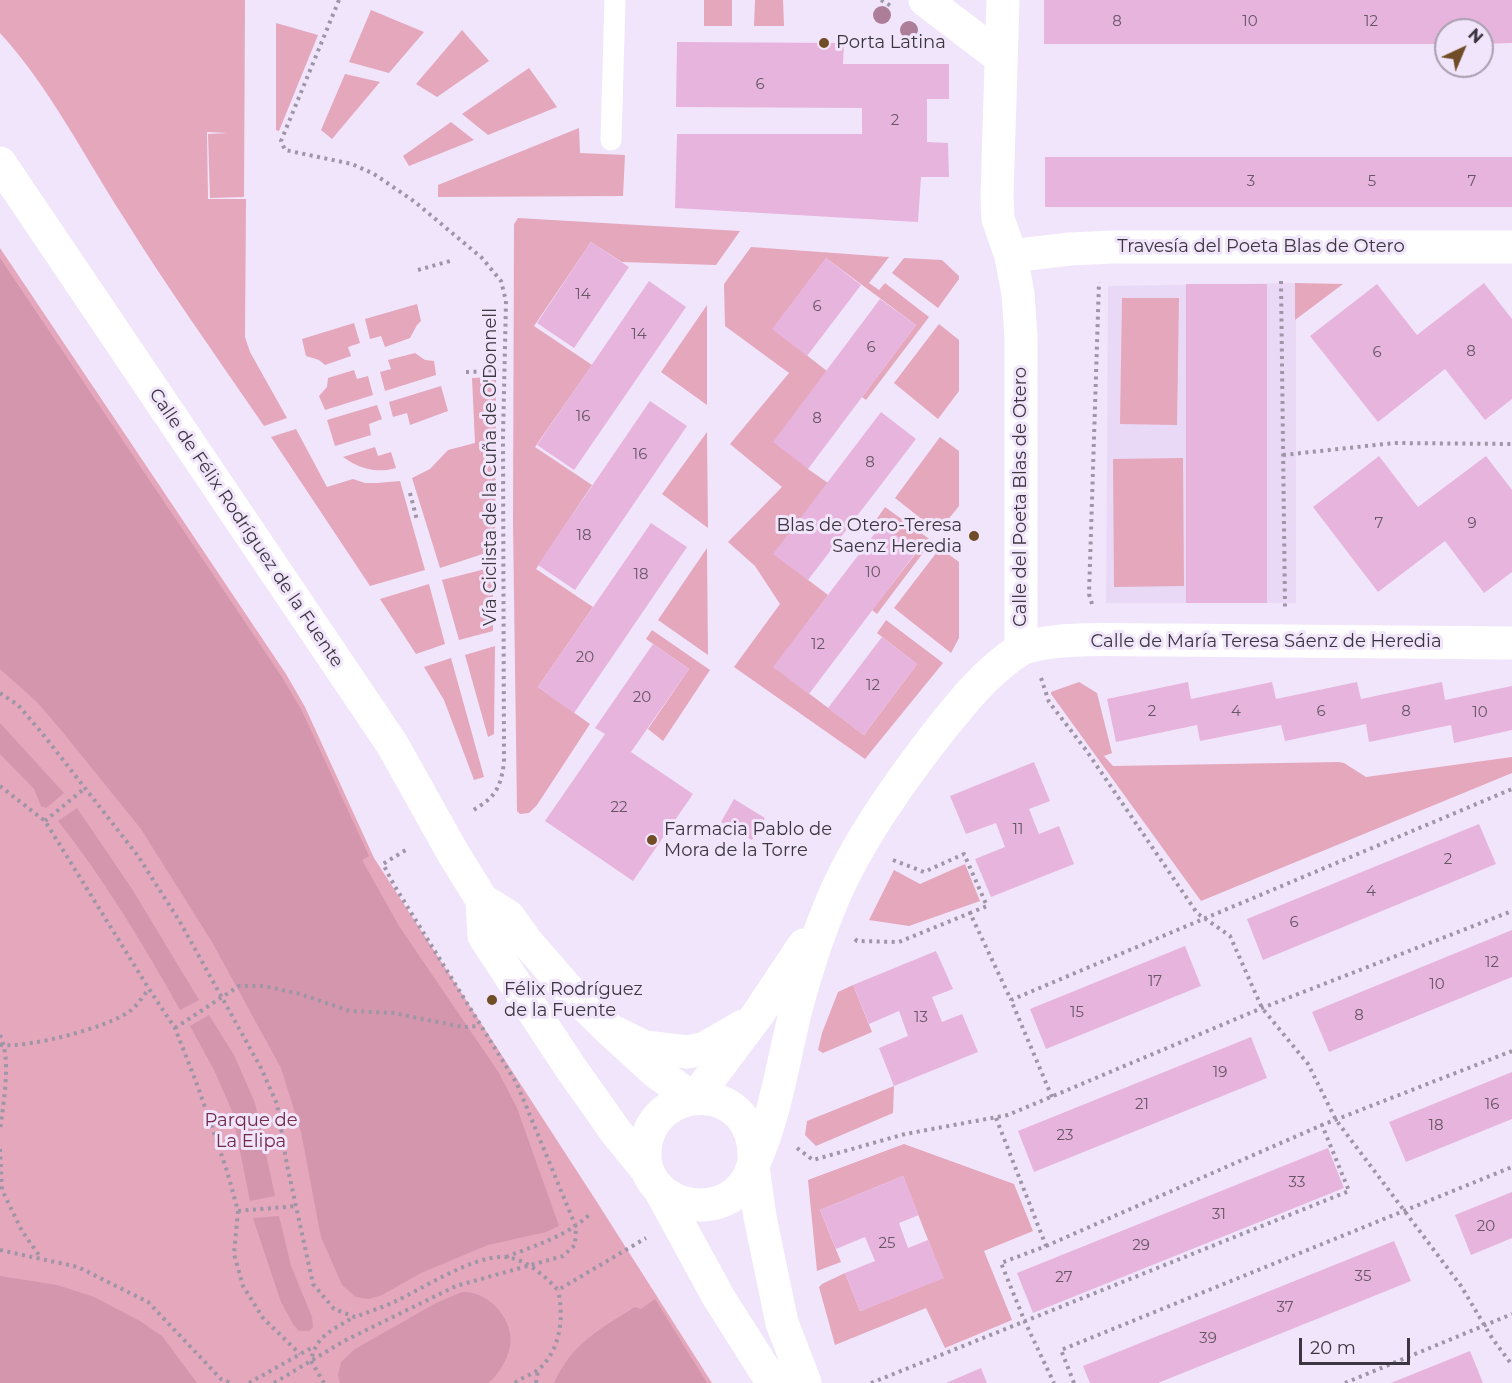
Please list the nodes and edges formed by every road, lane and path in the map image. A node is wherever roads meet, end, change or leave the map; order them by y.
1 (339, 0) edge
2 (925, 0) edge
3 (1003, 0) edge
4 (616, 1) edge
5 (1000, 57) junction
6 (611, 140) dead end
7 (0, 163) edge
8 (1113, 247) junction
9 (1512, 247) edge
10 (1011, 256) junction
11 (450, 261) dead end
12 (418, 270) dead end
13 (1281, 277) dead end
14 (503, 370) junction
15 (466, 372) dead end
16 (1512, 444) edge
17 (1283, 455) junction
18 (410, 493) dead end
19 (417, 520) dead end
20 (1101, 611) dead end
21 (1285, 611) dead end
22 (1512, 643) edge
23 (1021, 649) junction
24 (1041, 683) dead end
25 (0, 693) edge
26 (0, 786) edge
27 (85, 788) junction
28 (1512, 789) edge
29 (472, 811) dead end
30 (45, 820) junction
31 (410, 847) dead end
32 (888, 869) dead end
33 (482, 900) junction
34 (828, 910) junction
35 (1512, 911) edge
36 (970, 913) junction
37 (1205, 918) junction
38 (858, 933) dead end
39 (857, 941) junction
40 (149, 989) junction
41 (222, 998) junction
42 (1011, 1000) junction
43 (1262, 1008) junction
44 (758, 1014) junction
45 (480, 1026) junction
46 (176, 1028) junction
47 (610, 1030) junction
48 (0, 1035) edge
49 (3, 1045) edge
50 (1512, 1050) edge
51 (1052, 1097) junction
52 (694, 1098) junction
53 (996, 1118) junction
54 (1336, 1120) junction
55 (1322, 1125) junction
56 (769, 1127) junction
57 (0, 1131) edge
58 (0, 1149) edge
59 (753, 1165) junction
60 (1512, 1167) edge
61 (653, 1178) junction
62 (297, 1206) junction
63 (238, 1211) junction
64 (1404, 1211) junction
65 (589, 1215) dead end
66 (576, 1227) junction
67 (633, 1245) dead end
68 (1046, 1246) junction
69 (0, 1250) edge
70 (506, 1257) junction
71 (40, 1258) junction
72 (528, 1265) junction
73 (558, 1290) junction
74 (1512, 1314) edge
75 (355, 1317) junction
76 (1024, 1322) junction
77 (1484, 1325) junction
78 (314, 1347) junction
79 (300, 1354) junction
80 (311, 1360) junction
81 (1512, 1365) edge
82 (538, 1370) junction
83 (231, 1383) edge
84 (249, 1383) edge
85 (274, 1383) edge
86 (324, 1383) edge
87 (514, 1383) edge
88 (536, 1383) edge
89 (773, 1383) edge
90 (805, 1383) edge
91 (871, 1383) edge
92 (1054, 1383) edge
93 (1074, 1383) edge
94 (1346, 1383) edge

1 - 14 path, Vía Ciclista de la Cuña de O'Donnell
2 - 5 street
3 - 5 street, Calle del Poeta Blas de Otero
4 - 6 lane
5 - 10 street, Calle del Poeta Blas de Otero
7 - 33 street, Calle de Félix Rodríguez de la Fuente
8 - 9 street, Travesía del Poeta Blas de Otero
8 - 10 street, Travesía del Poeta Blas de Otero
8 - 20 path
10 - 23 street, Calle del Poeta Blas de Otero
11 - 12 path
13 - 17 path
14 - 15 path
14 - 29 path, Vía Ciclista de la Cuña de O'Donnell
16 - 17 path
17 - 21 path
18 - 19 path
22 - 23 street, Calle de María Teresa Sáenz de Heredia
23 - 34 street, Calle del Poeta Blas de Otero
24 - 37 path
25 - 27 path
26 - 30 path
27 - 30 path
27 - 41 path
28 - 37 path
30 - 40 path
31 - 45 path
32 - 36 path
33 - 47 street, Calle de Félix Rodríguez de la Fuente
33 - 61 street, Calle de Félix Rodríguez de la Fuente
34 - 39 path
34 - 44 street, Calle del Poeta Blas de Otero
34 - 56 street, Calle del Poeta Blas de Otero
35 - 43 path
36 - 39 path
36 - 42 path
37 - 42 path
37 - 43 path
38 - 39 path
40 - 46 path
40 - 49 path
41 - 45 path
41 - 46 path
41 - 62 path
42 - 51 path
43 - 51 path
43 - 54 path
44 - 47 street, Calle del Poeta Blas de Otero
44 - 52 street, Calle del Poeta Blas de Otero
45 - 66 path
46 - 63 path
47 - 52 street, Calle de Félix Rodríguez de la Fuente
48 - 49 path
49 - 57 path
50 - 54 path
51 - 53 path
52 - 59 street
52 - 61 street, Calle del Poeta Blas de Otero
53 - 56 path
53 - 68 path
54 - 55 path
54 - 64 path
55 - 68 path
55 - 76 path
56 - 59 street, Calle del Poeta Blas de Otero
58 - 71 path
59 - 61 street, Calle del Poeta Blas de Otero
59 - 90 street
60 - 64 path
61 - 89 street
62 - 63 path
62 - 75 path
63 - 79 path
64 - 77 path
64 - 93 path
65 - 66 path
66 - 70 path
66 - 72 path
67 - 73 path
68 - 76 path
69 - 71 path
70 - 72 path
70 - 75 path
71 - 83 path
72 - 73 path
72 - 80 path
73 - 82 path
74 - 77 path
75 - 78 path
76 - 91 path
76 - 92 path
77 - 81 path
77 - 94 path
78 - 79 path
78 - 80 path
79 - 84 path
80 - 85 path
80 - 86 path
82 - 87 path
82 - 88 path

